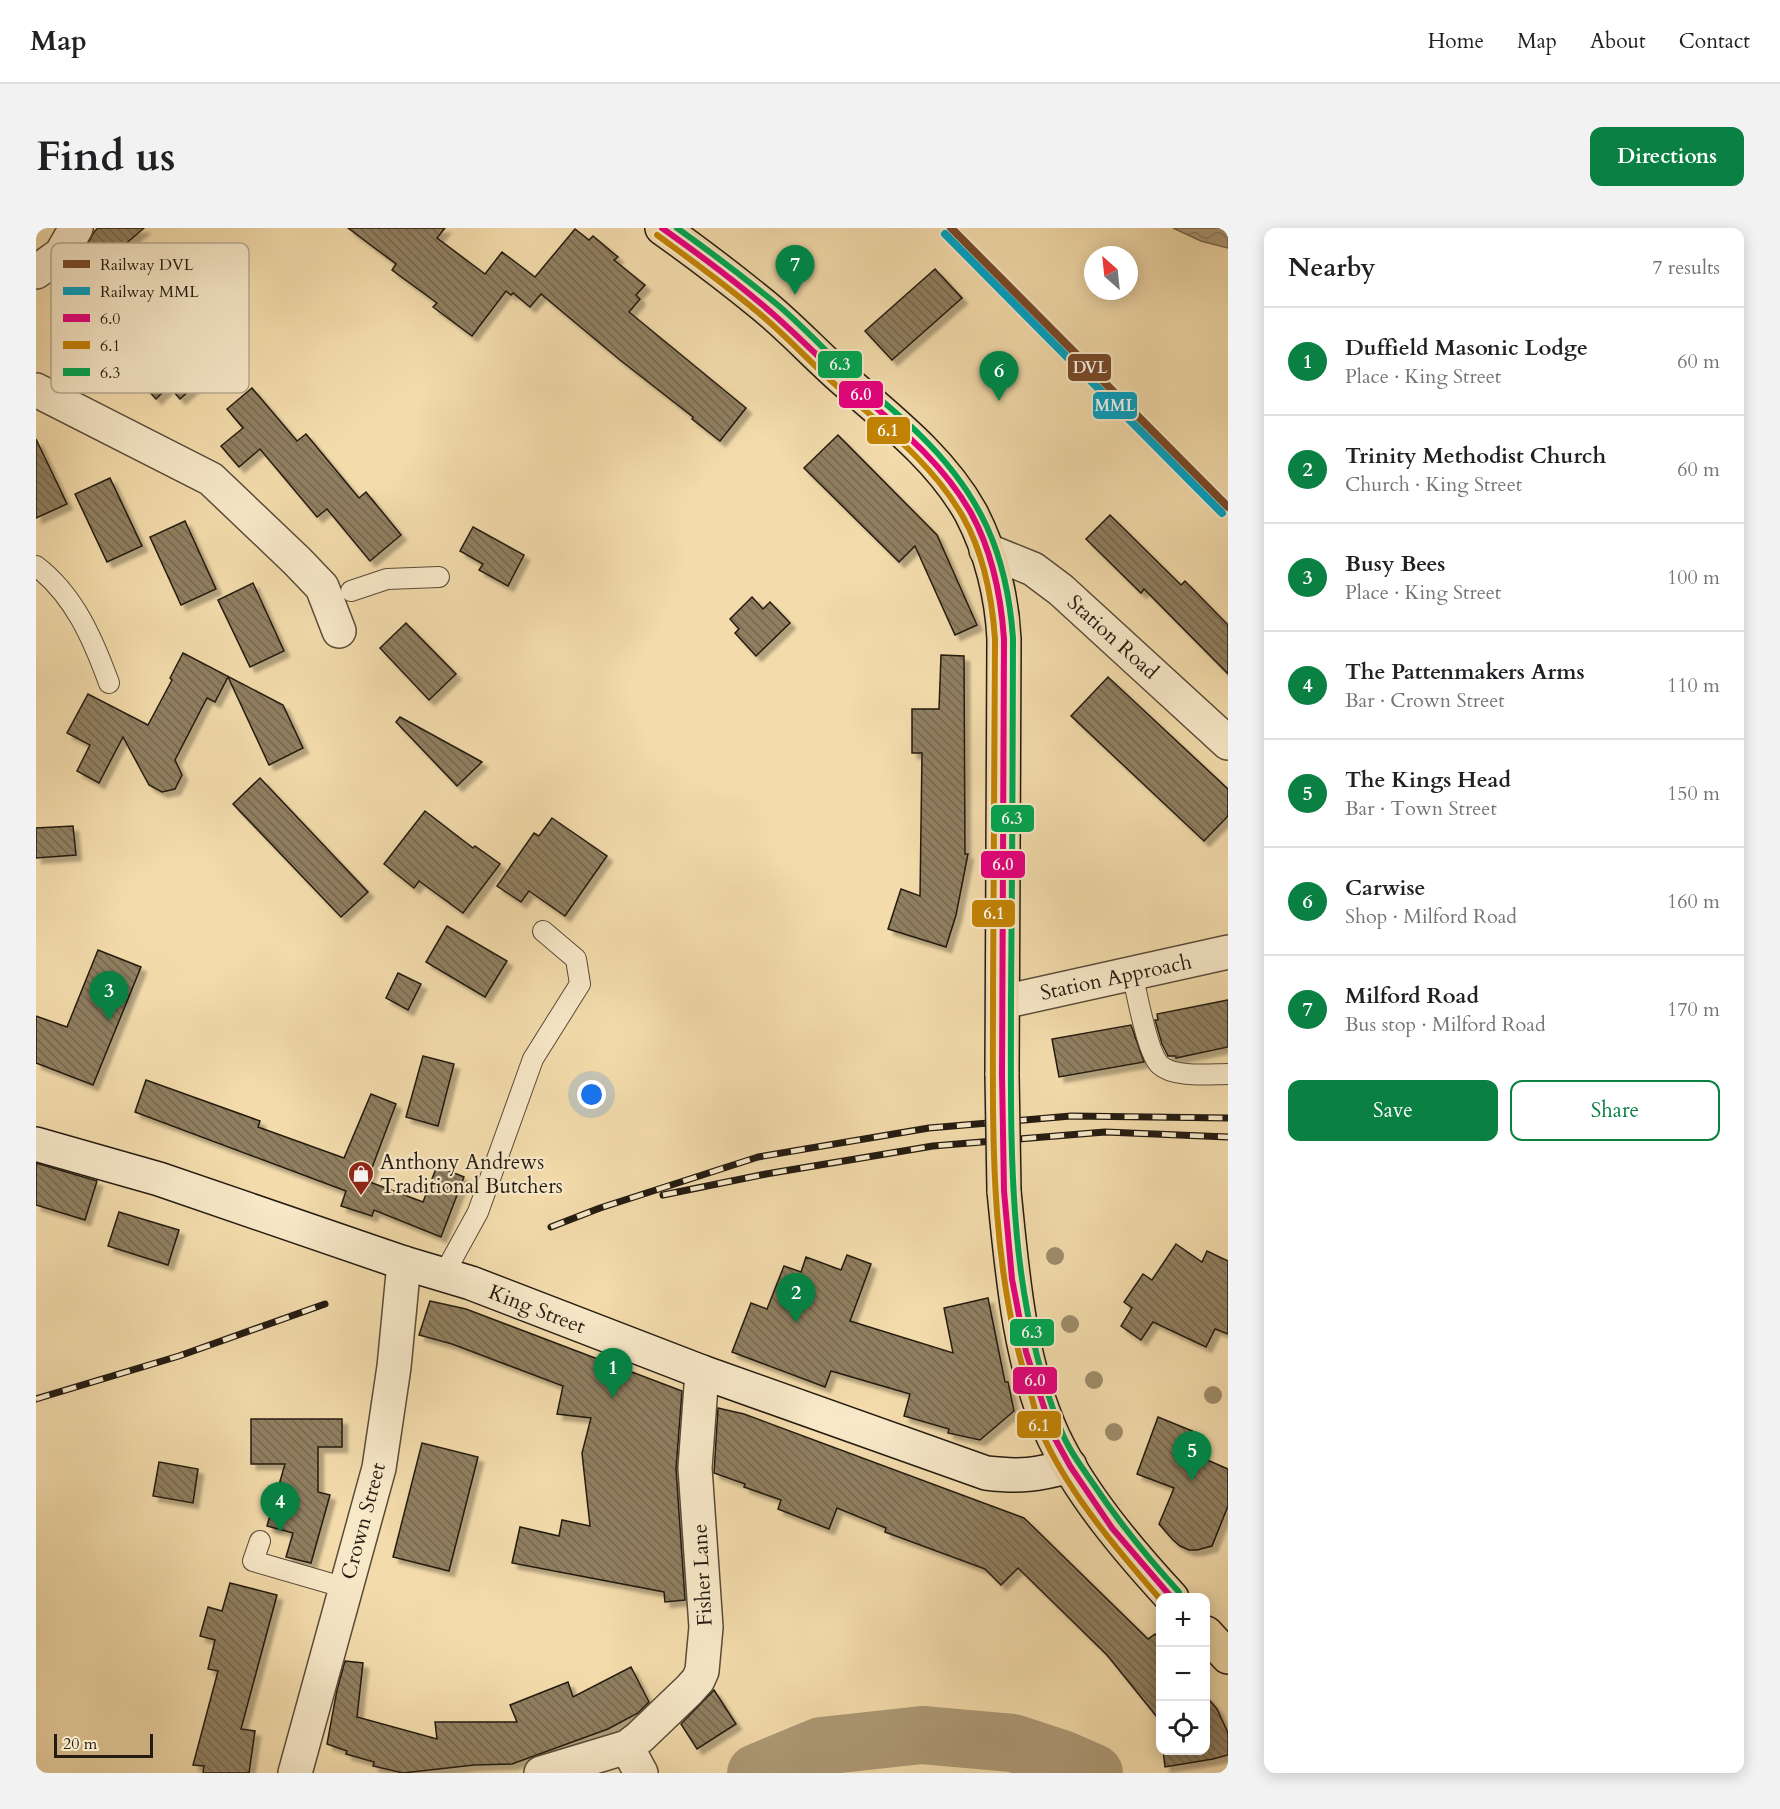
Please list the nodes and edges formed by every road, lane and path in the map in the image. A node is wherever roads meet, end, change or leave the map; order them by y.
1 (76, 228) edge
2 (662, 228) edge
3 (68, 243) edge
4 (51, 262) edge
5 (36, 272) edge
6 (36, 390) edge
7 (986, 550) junction
8 (36, 566) edge
9 (439, 577) dead end
10 (337, 589) junction
11 (339, 631) dead end
12 (110, 683) dead end
13 (1228, 743) edge
14 (543, 931) dead end
15 (1228, 952) edge
16 (1132, 973) junction
17 (1003, 1002) junction
18 (1228, 1074) edge
19 (36, 1144) edge
20 (404, 1263) junction
21 (444, 1274) junction
22 (702, 1372) junction
23 (1070, 1466) junction
24 (260, 1541) dead end
25 (346, 1588) junction
26 (1168, 1593) edge
27 (1210, 1637) edge
28 (1228, 1657) edge
29 (634, 1760) edge
30 (295, 1773) edge
31 (541, 1773) edge

1 - 3 street
2 - 7 highway
4 - 5 street
6 - 10 street
7 - 13 street, Station Road
7 - 17 highway
8 - 12 lane
9 - 10 lane
10 - 11 street
14 - 21 lane
15 - 16 street, Station Approach
16 - 17 street, Station Approach
16 - 18 lane
17 - 23 highway, bridge
19 - 20 street, King Street
20 - 21 street, King Street
20 - 25 street, Crown Street
21 - 22 street, King Street
22 - 23 street, King Street
22 - 29 street, Fisher Lane
23 - 26 highway
24 - 25 lane
25 - 30 street, Crown Street
27 - 28 highway
29 - 31 street

